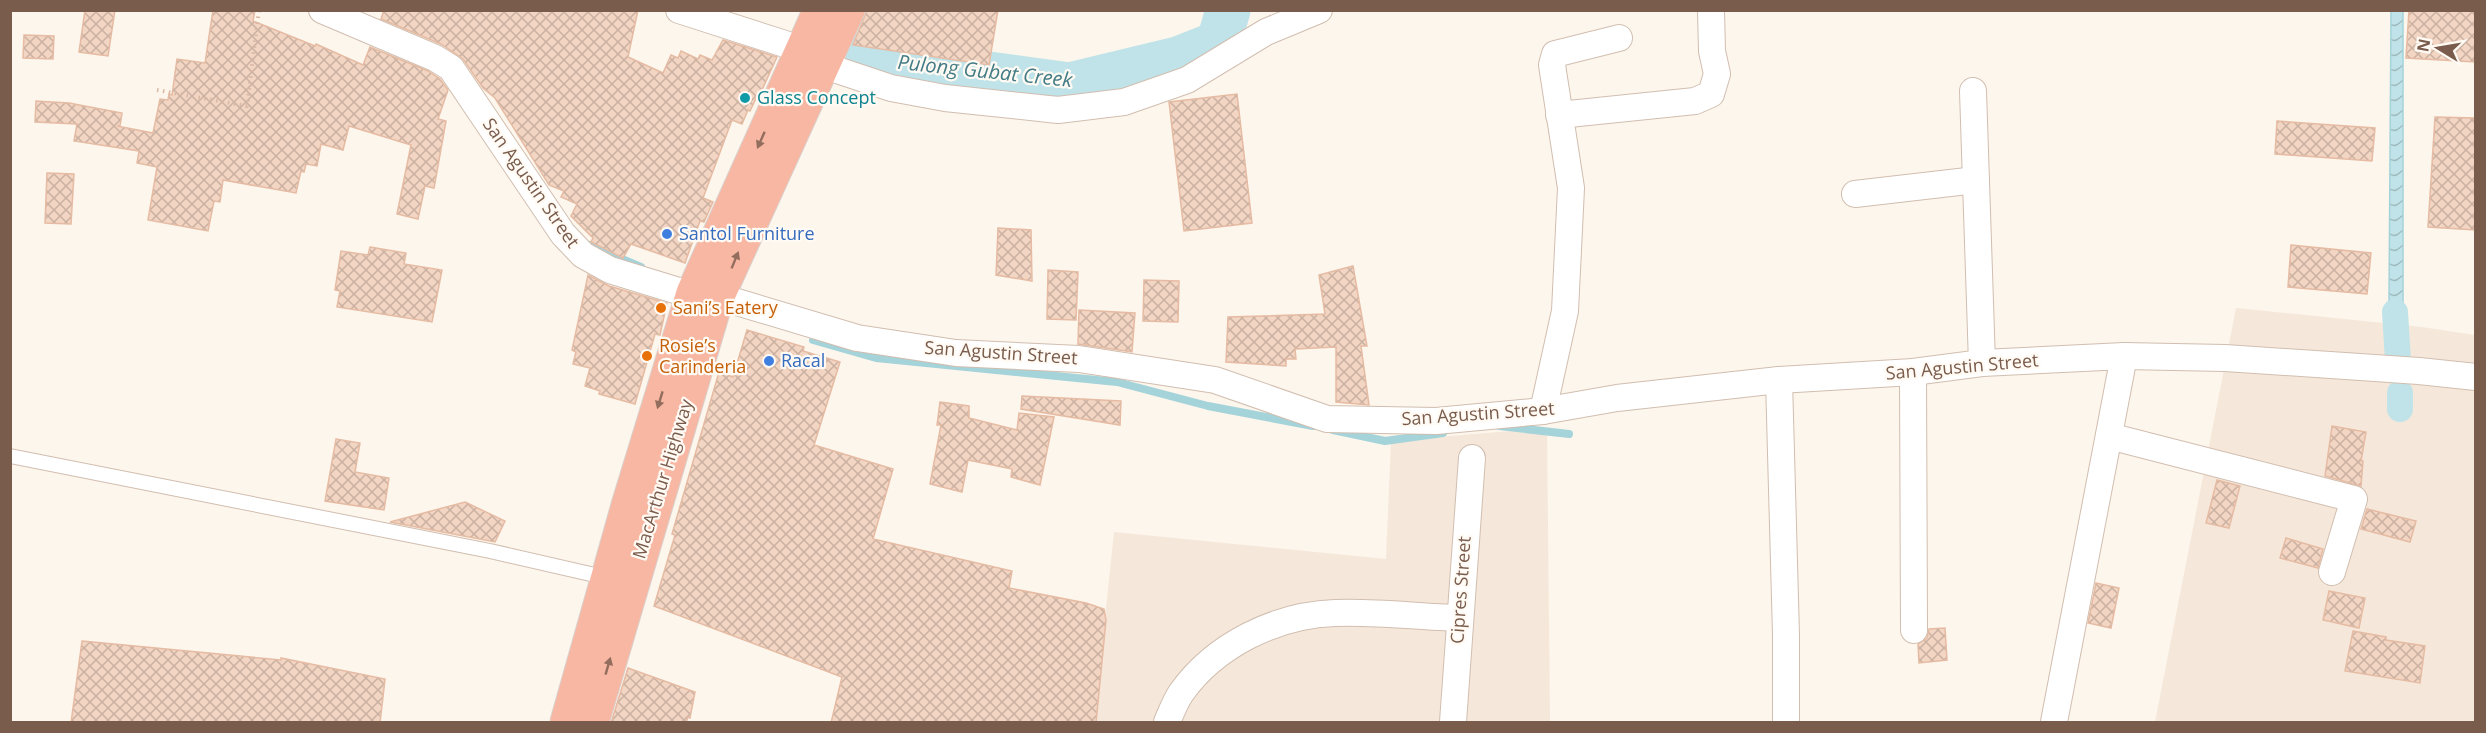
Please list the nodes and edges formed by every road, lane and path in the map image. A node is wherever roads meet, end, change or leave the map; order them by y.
1 (259, 10) edge
2 (322, 10) edge
3 (678, 10) edge
4 (820, 10) edge
5 (848, 10) edge
6 (1319, 10) edge
7 (1711, 10) edge
8 (1619, 38) dead end
9 (813, 57) junction
10 (158, 90) dead end
11 (1973, 91) dead end
12 (1559, 115) junction
13 (1976, 180) junction
14 (1855, 194) dead end
15 (705, 296) junction
16 (2124, 356) junction
17 (1982, 363) junction
18 (1912, 372) junction
19 (2475, 377) edge
20 (1779, 380) junction
21 (1543, 411) junction
22 (2109, 436) junction
23 (10, 456) edge
24 (1472, 458) dead end
25 (2332, 572) dead end
26 (620, 582) junction
27 (1459, 618) junction
28 (1914, 630) dead end
29 (567, 723) edge
30 (592, 723) edge
31 (1167, 723) edge
32 (1453, 723) edge
33 (1786, 723) edge
34 (2054, 723) edge

1 - 10 path
2 - 15 street, San Agustin Street
3 - 9 street
4 - 9 highway, MacArthur Highway
5 - 9 highway, MacArthur Highway
6 - 9 street
7 - 12 street
8 - 12 street
9 - 15 highway, MacArthur Highway
11 - 13 street
12 - 21 street
13 - 14 street
13 - 17 street
15 - 21 street, San Agustin Street
15 - 26 highway, MacArthur Highway
16 - 17 street, San Agustin Street
16 - 19 street, San Agustin Street
16 - 22 street
17 - 18 street, San Agustin Street
18 - 20 street, San Agustin Street
18 - 28 street
20 - 21 street, San Agustin Street
20 - 33 street
22 - 25 street
22 - 34 street
23 - 26 lane
24 - 27 street, Cipres Street
26 - 29 highway, MacArthur Highway
30 -> 26 highway, MacArthur Highway
27 - 31 street
27 - 32 street, Cipres Street

